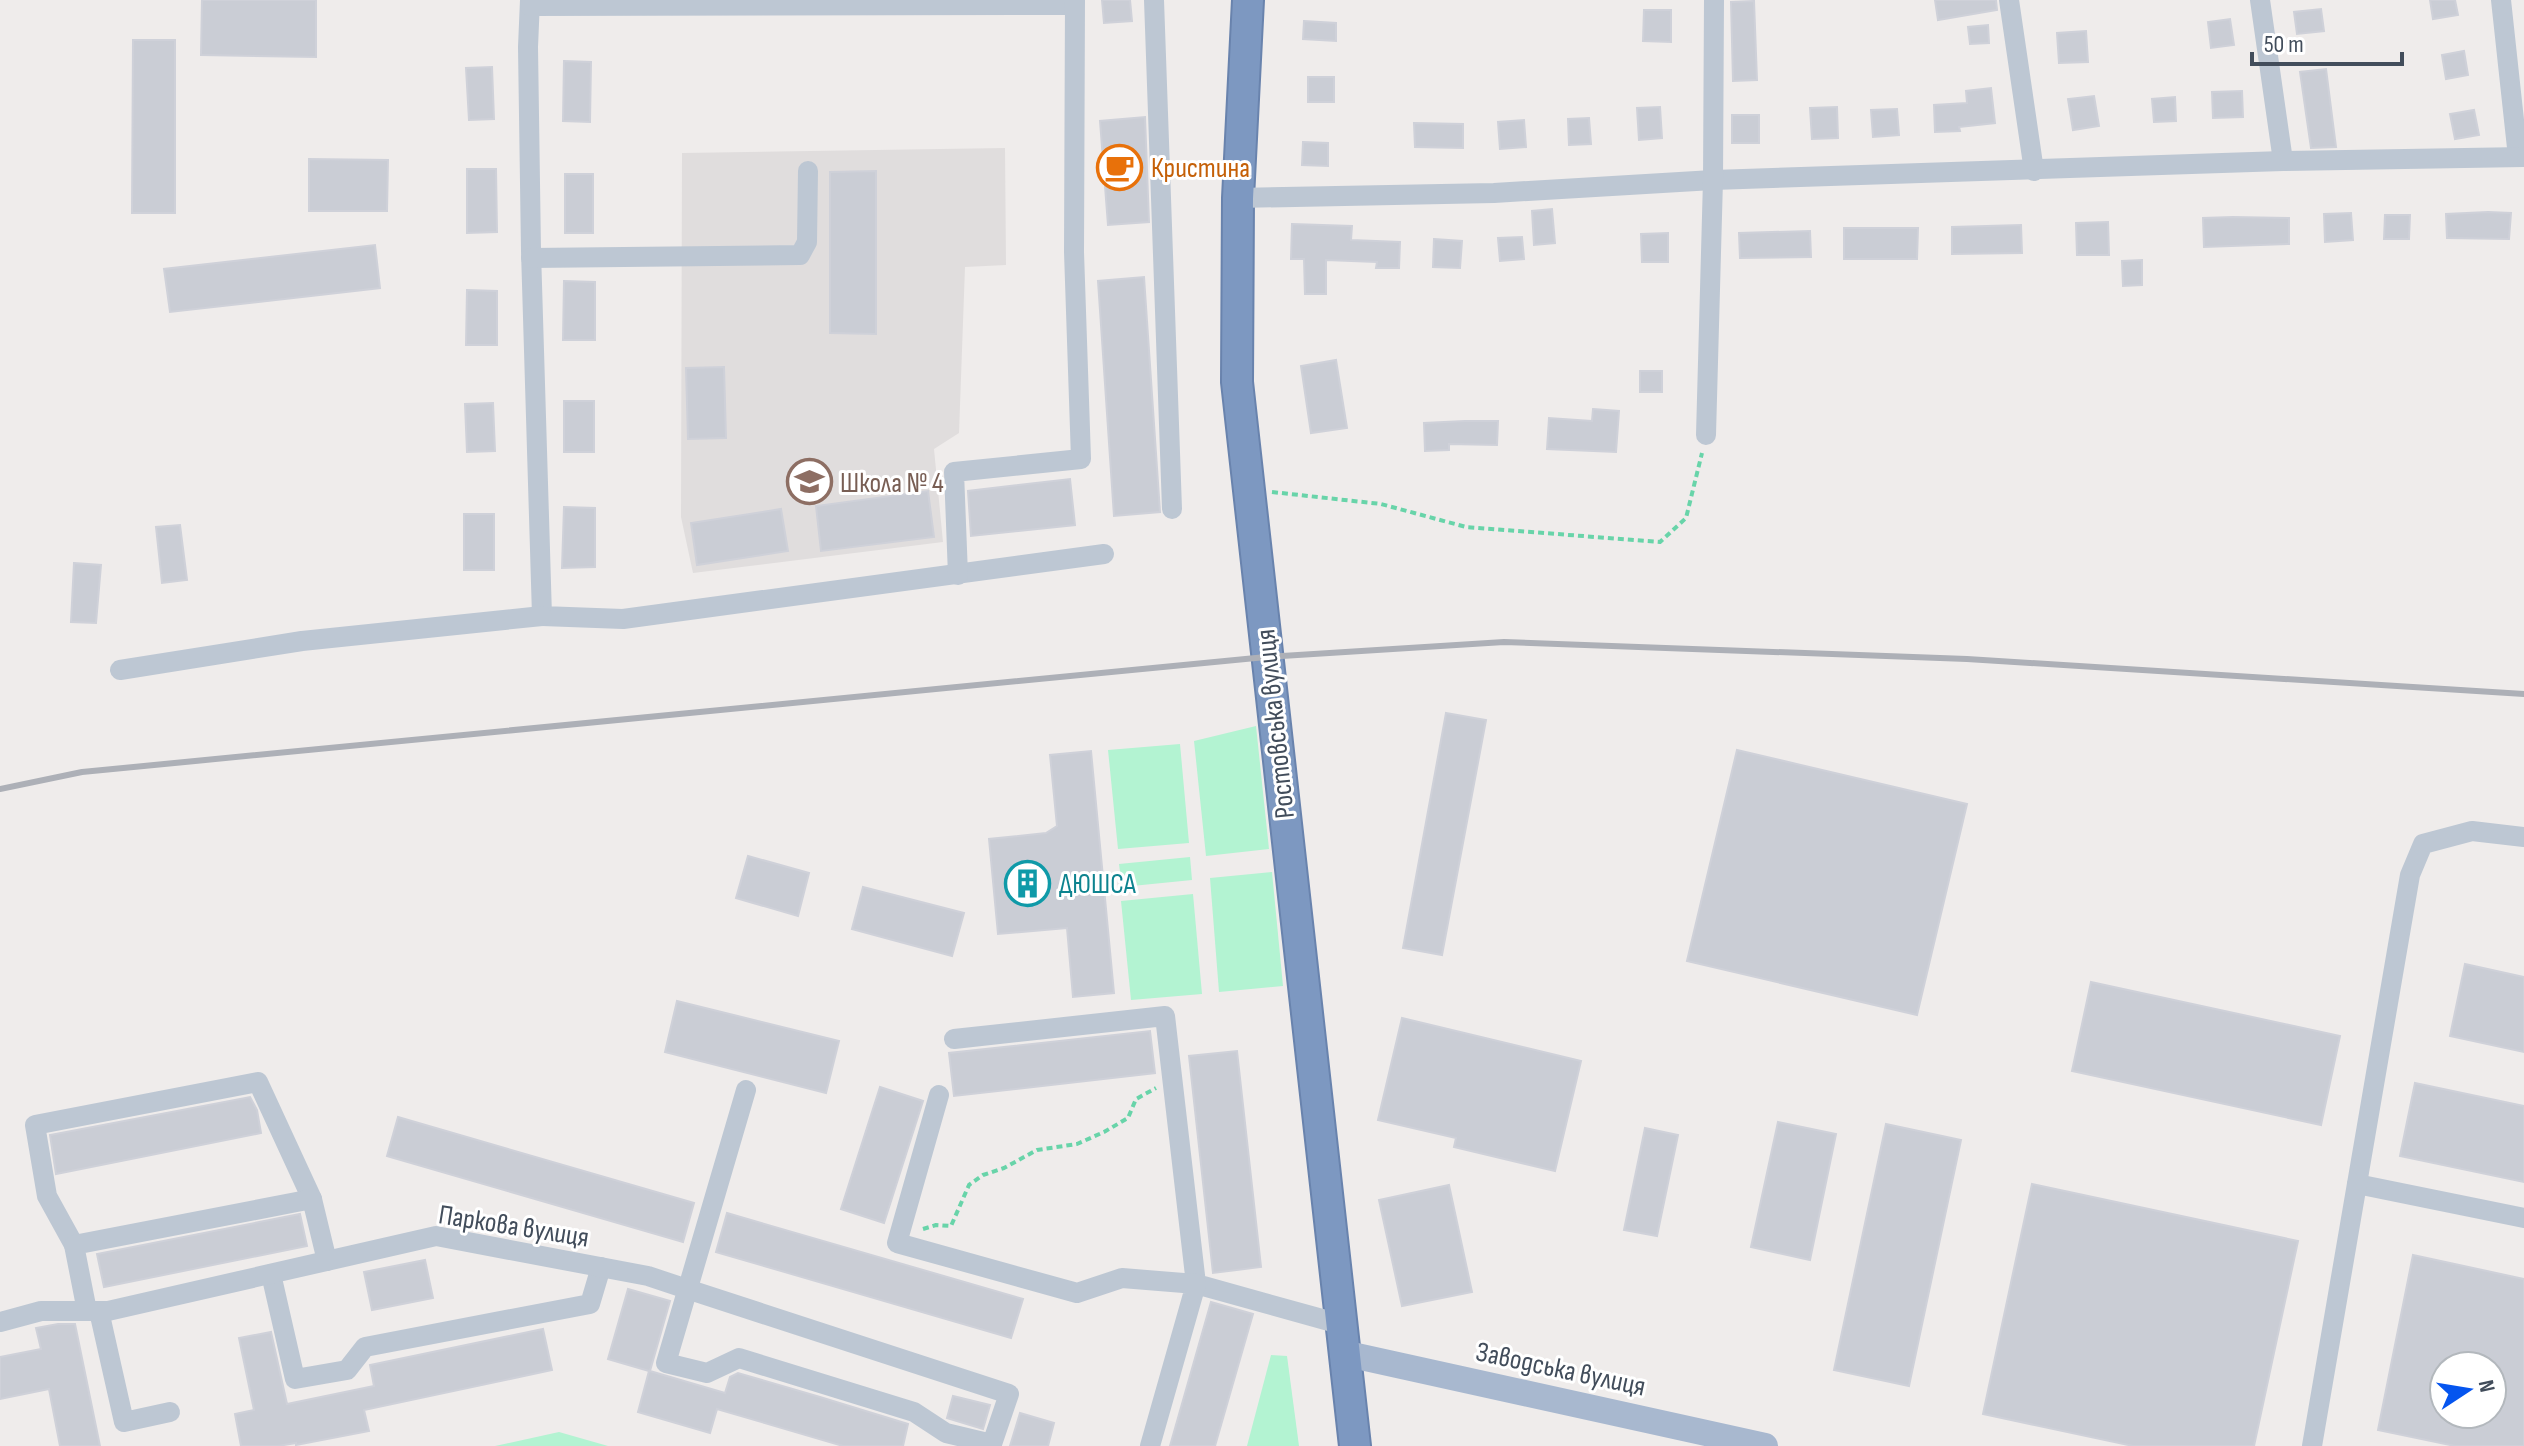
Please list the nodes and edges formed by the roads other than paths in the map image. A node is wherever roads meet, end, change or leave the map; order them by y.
1 (1154, 0) edge
2 (1248, 0) edge
3 (1714, 0) edge
4 (2009, 0) edge
5 (2260, 0) edge
6 (2501, 0) edge
7 (530, 3) edge
8 (1075, 3) edge
9 (2521, 157) edge
10 (2283, 161) junction
11 (808, 171) dead end
12 (2034, 171) junction
13 (1713, 180) junction
14 (1238, 198) junction
15 (531, 258) junction
16 (1706, 435) road end
17 (1172, 509) dead end
18 (1104, 554) dead end
19 (958, 575) junction
20 (542, 616) junction
21 (120, 670) dead end
22 (2524, 837) edge
23 (954, 1039) dead end
24 (746, 1090) dead end
25 (939, 1095) dead end
26 (2357, 1184) junction
27 (312, 1199) junction
28 (2524, 1218) edge
29 (74, 1245) junction
30 (327, 1261) junction
31 (601, 1267) junction
32 (271, 1274) junction
33 (1196, 1284) junction
34 (687, 1289) junction
35 (93, 1311) junction
36 (0, 1322) edge
37 (1342, 1339) junction
38 (170, 1412) dead end
39 (1150, 1446) edge
40 (1355, 1446) edge
41 (1765, 1446) edge
42 (2312, 1446) edge

1 - 17 street
2 - 14 highway, Ростовська вулиця
3 - 13 street
4 - 12 street
5 - 10 street
6 - 9 street
7 - 8 street
7 - 15 street
8 - 19 street
9 - 10 street
10 - 12 street
11 - 15 street
12 - 13 street
13 - 14 street
13 - 16 street
14 - 37 highway, Ростовська вулиця
15 - 20 street
18 - 19 street
19 - 20 street
20 - 21 street
22 - 26 street
23 - 33 street
24 - 34 street
25 - 33 street
26 - 28 street
26 - 42 street
27 - 29 street
27 - 29 street
27 - 30 street
29 - 35 street
30 - 31 street, Паркова вулиця
30 - 32 street, Паркова вулиця
31 - 32 street
31 - 34 street, Паркова вулиця
32 - 35 street, Паркова вулиця
33 - 37 street
33 - 39 street
34 - 34 street, Паркова вулиця
35 - 36 street, Паркова вулиця
35 - 38 street
37 - 40 highway, Ростовська вулиця
37 - 41 main road, Заводська вулиця

